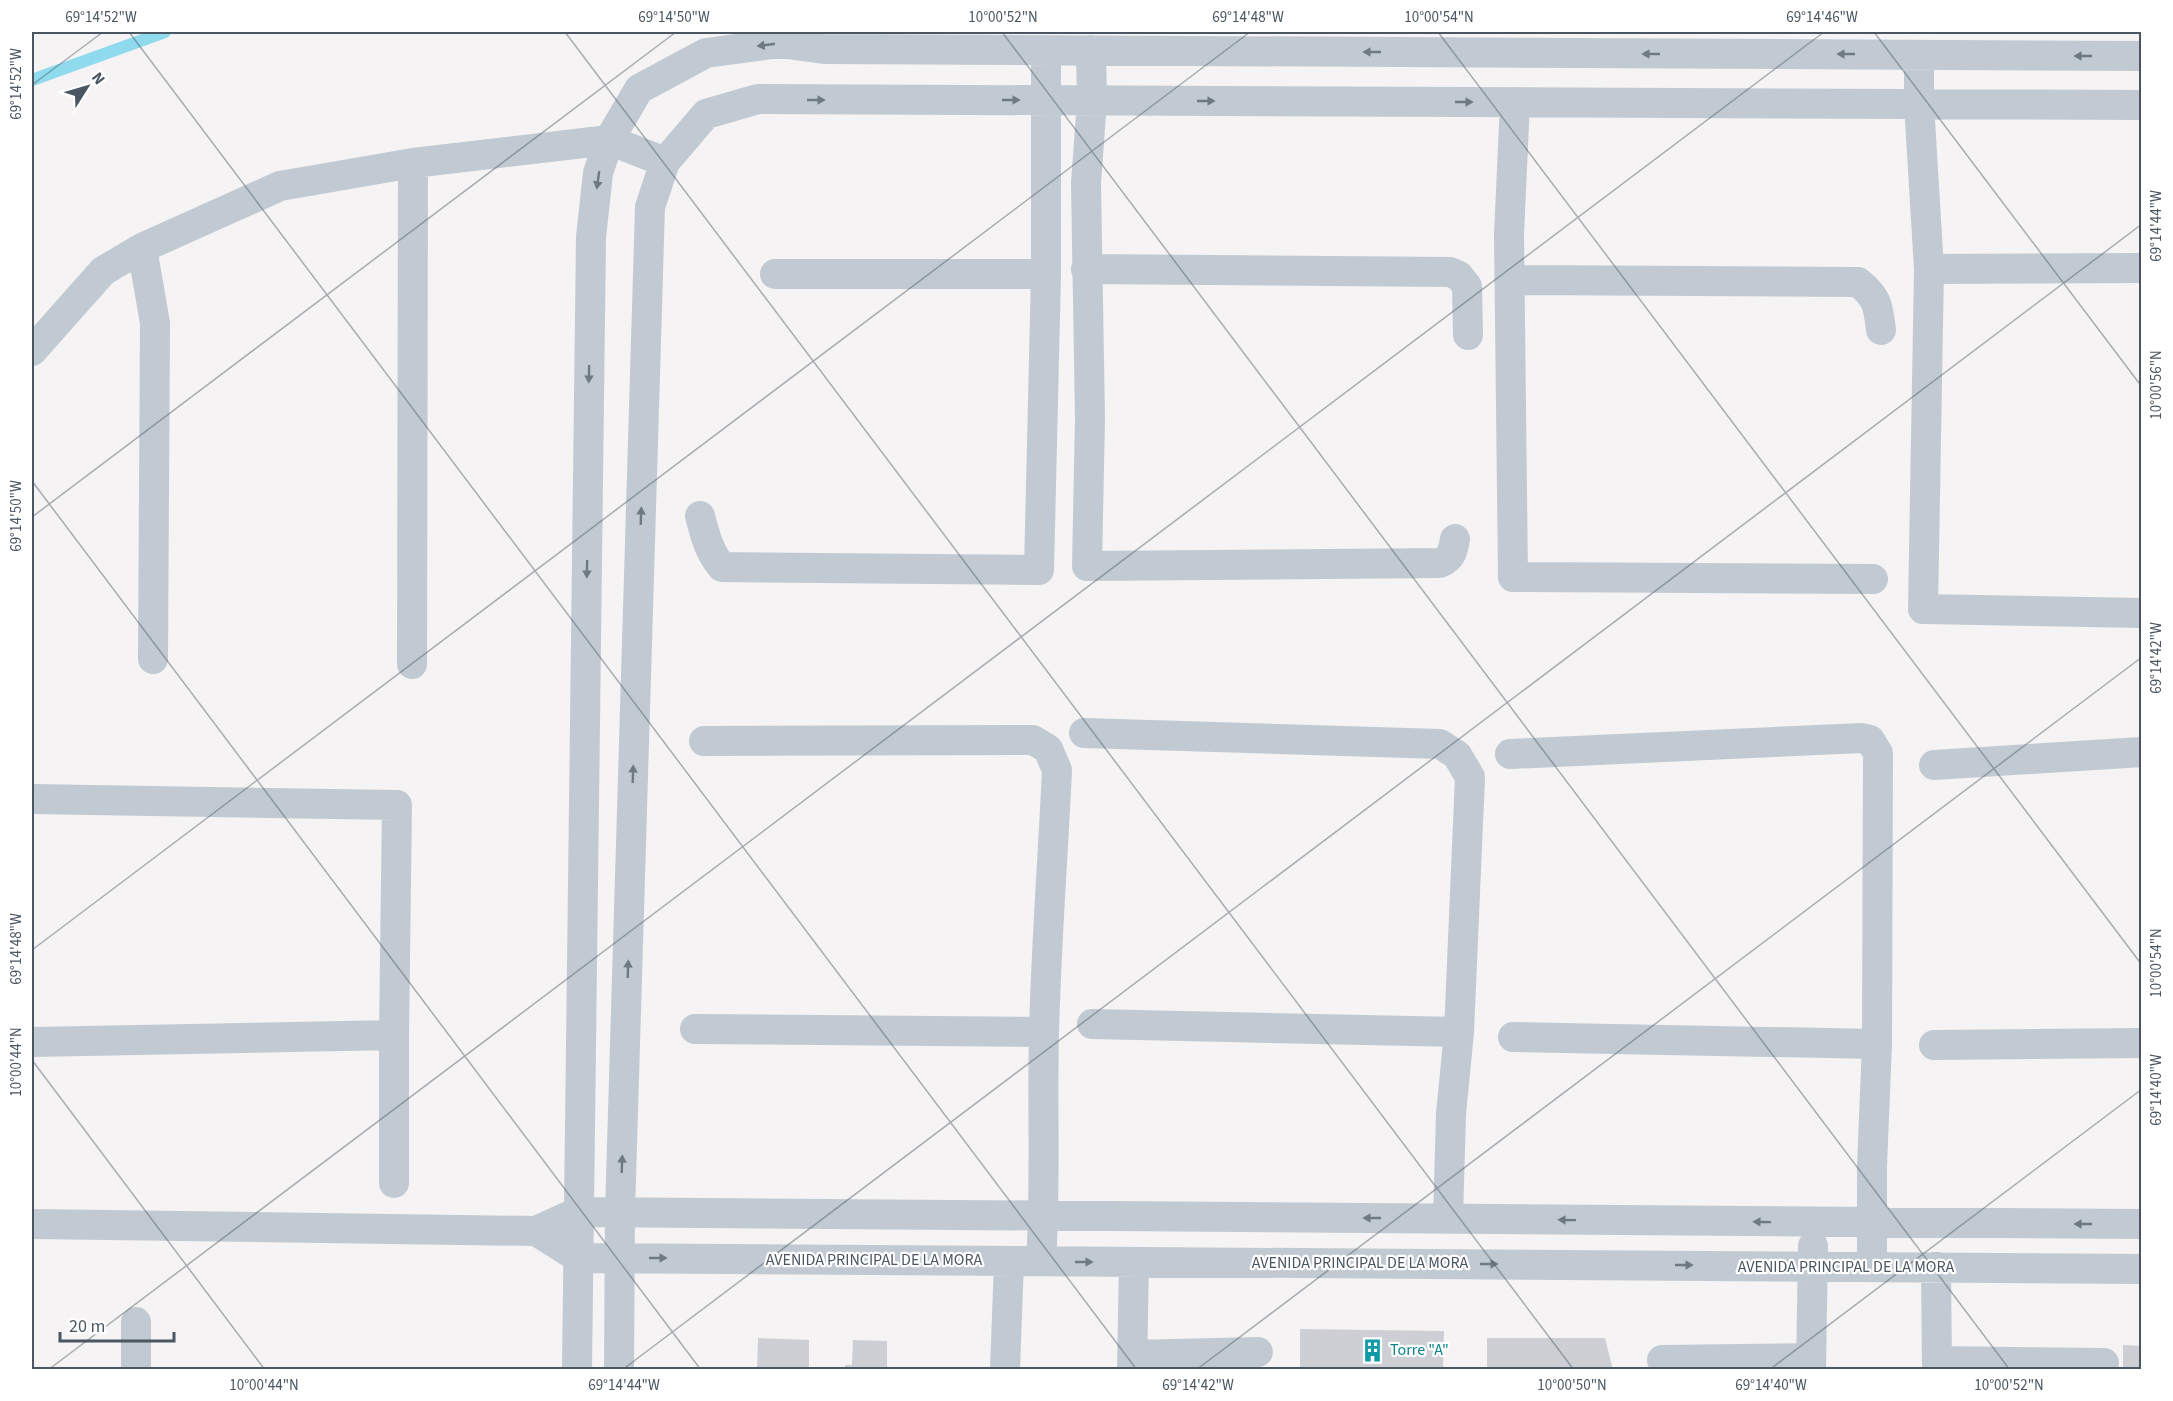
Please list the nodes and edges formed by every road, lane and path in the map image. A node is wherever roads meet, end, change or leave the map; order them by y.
1 (824, 40) edge
2 (1166, 41) edge
3 (1888, 43) edge
4 (1046, 50) junction
5 (1091, 50) junction
6 (1418, 52) junction
7 (1919, 55) junction
8 (2142, 56) edge
9 (1046, 101) junction
10 (1092, 101) junction
11 (1420, 102) junction
12 (1515, 102) junction
13 (1919, 104) junction
14 (2142, 105) edge
15 (609, 140) junction
16 (665, 162) junction
17 (413, 163) junction
18 (142, 248) junction
19 (2142, 268) edge
20 (1086, 269) junction
21 (1929, 269) junction
22 (776, 274) dead end
23 (1046, 274) junction
24 (1511, 280) junction
25 (1881, 330) dead end
26 (1468, 335) dead end
27 (32, 351) edge
28 (700, 516) dead end
29 (1455, 539) dead end
30 (1873, 579) dead end
31 (2142, 613) edge
32 (153, 659) dead end
33 (412, 664) dead end
34 (1084, 733) dead end
35 (704, 741) dead end
36 (2142, 752) edge
37 (1510, 754) dead end
38 (1934, 765) dead end
39 (32, 799) edge
40 (1092, 1024) dead end
41 (695, 1029) dead end
42 (1044, 1032) junction
43 (1459, 1032) junction
44 (394, 1035) junction
45 (1513, 1037) dead end
46 (32, 1042) edge
47 (1877, 1044) junction
48 (2142, 1044) edge
49 (1934, 1045) dead end
50 (394, 1183) dead end
51 (578, 1212) junction
52 (620, 1212) junction
53 (1044, 1216) junction
54 (1448, 1219) junction
55 (1813, 1222) junction
56 (1872, 1222) junction
57 (32, 1224) edge
58 (2142, 1224) edge
59 (536, 1231) junction
60 (579, 1258) junction
61 (621, 1258) junction
62 (1009, 1261) junction
63 (1041, 1261) junction
64 (1134, 1262) junction
65 (1813, 1266) junction
66 (1872, 1267) junction
67 (1936, 1267) junction
68 (2142, 1269) edge
69 (136, 1322) dead end
70 (1258, 1352) dead end
71 (1662, 1360) dead end
72 (1132, 1362) edge
73 (2104, 1363) dead end
74 (1811, 1364) edge
75 (1937, 1365) edge
76 (136, 1370) edge
77 (577, 1370) edge
78 (619, 1370) edge
79 (1005, 1370) edge

1 - 4 street
1 -> 15 street
2 - 5 street
6 -> 2 street
3 -> 6 street
3 - 7 street
4 - 5 street
4 - 9 street
5 - 10 street
6 - 11 street
8 -> 7 street
7 - 13 street
9 - 10 street
16 -> 9 street
9 - 23 street
10 -> 11 street
10 - 20 street
11 -> 12 street
12 - 13 street
12 - 24 street
13 - 14 street
13 - 21 street
15 - 16 street
15 - 17 street
15 -> 51 street
52 -> 16 street
17 - 18 street
17 - 33 street
18 - 27 street
18 - 32 street
19 - 21 street
20 - 26 street
20 - 29 street
21 - 31 street
22 - 23 street
23 - 28 street
24 - 25 street
24 - 30 street
34 - 43 street
35 - 42 street
36 - 38 street
37 - 47 street
39 - 44 street
40 - 43 street
41 - 42 street
42 - 53 street
43 - 54 street
44 - 46 street
44 - 50 street
45 - 47 street
47 - 56 street
48 - 49 street
51 - 52 street
51 - 59 street
51 - 60 street
52 - 53 street
52 - 61 street
54 -> 53 street
53 - 63 street
55 -> 54 street
55 - 56 street
55 - 65 street
58 -> 56 street
56 - 66 street
57 - 59 street
59 - 60 street
60 - 61 street, AVENIDA PRINCIPAL DE LA MORA
60 - 77 street
61 -> 62 street, AVENIDA PRINCIPAL DE LA MORA
61 - 78 street
62 - 63 street, AVENIDA PRINCIPAL DE LA MORA
62 - 79 street
63 -> 64 street, AVENIDA PRINCIPAL DE LA MORA
64 -> 65 street, AVENIDA PRINCIPAL DE LA MORA
64 - 72 street
65 - 66 street, AVENIDA PRINCIPAL DE LA MORA
65 - 74 street
66 - 67 street, AVENIDA PRINCIPAL DE LA MORA
67 - 68 street, AVENIDA PRINCIPAL DE LA MORA
67 - 75 street
69 - 76 street
70 - 72 street
71 - 74 street
73 - 75 street

